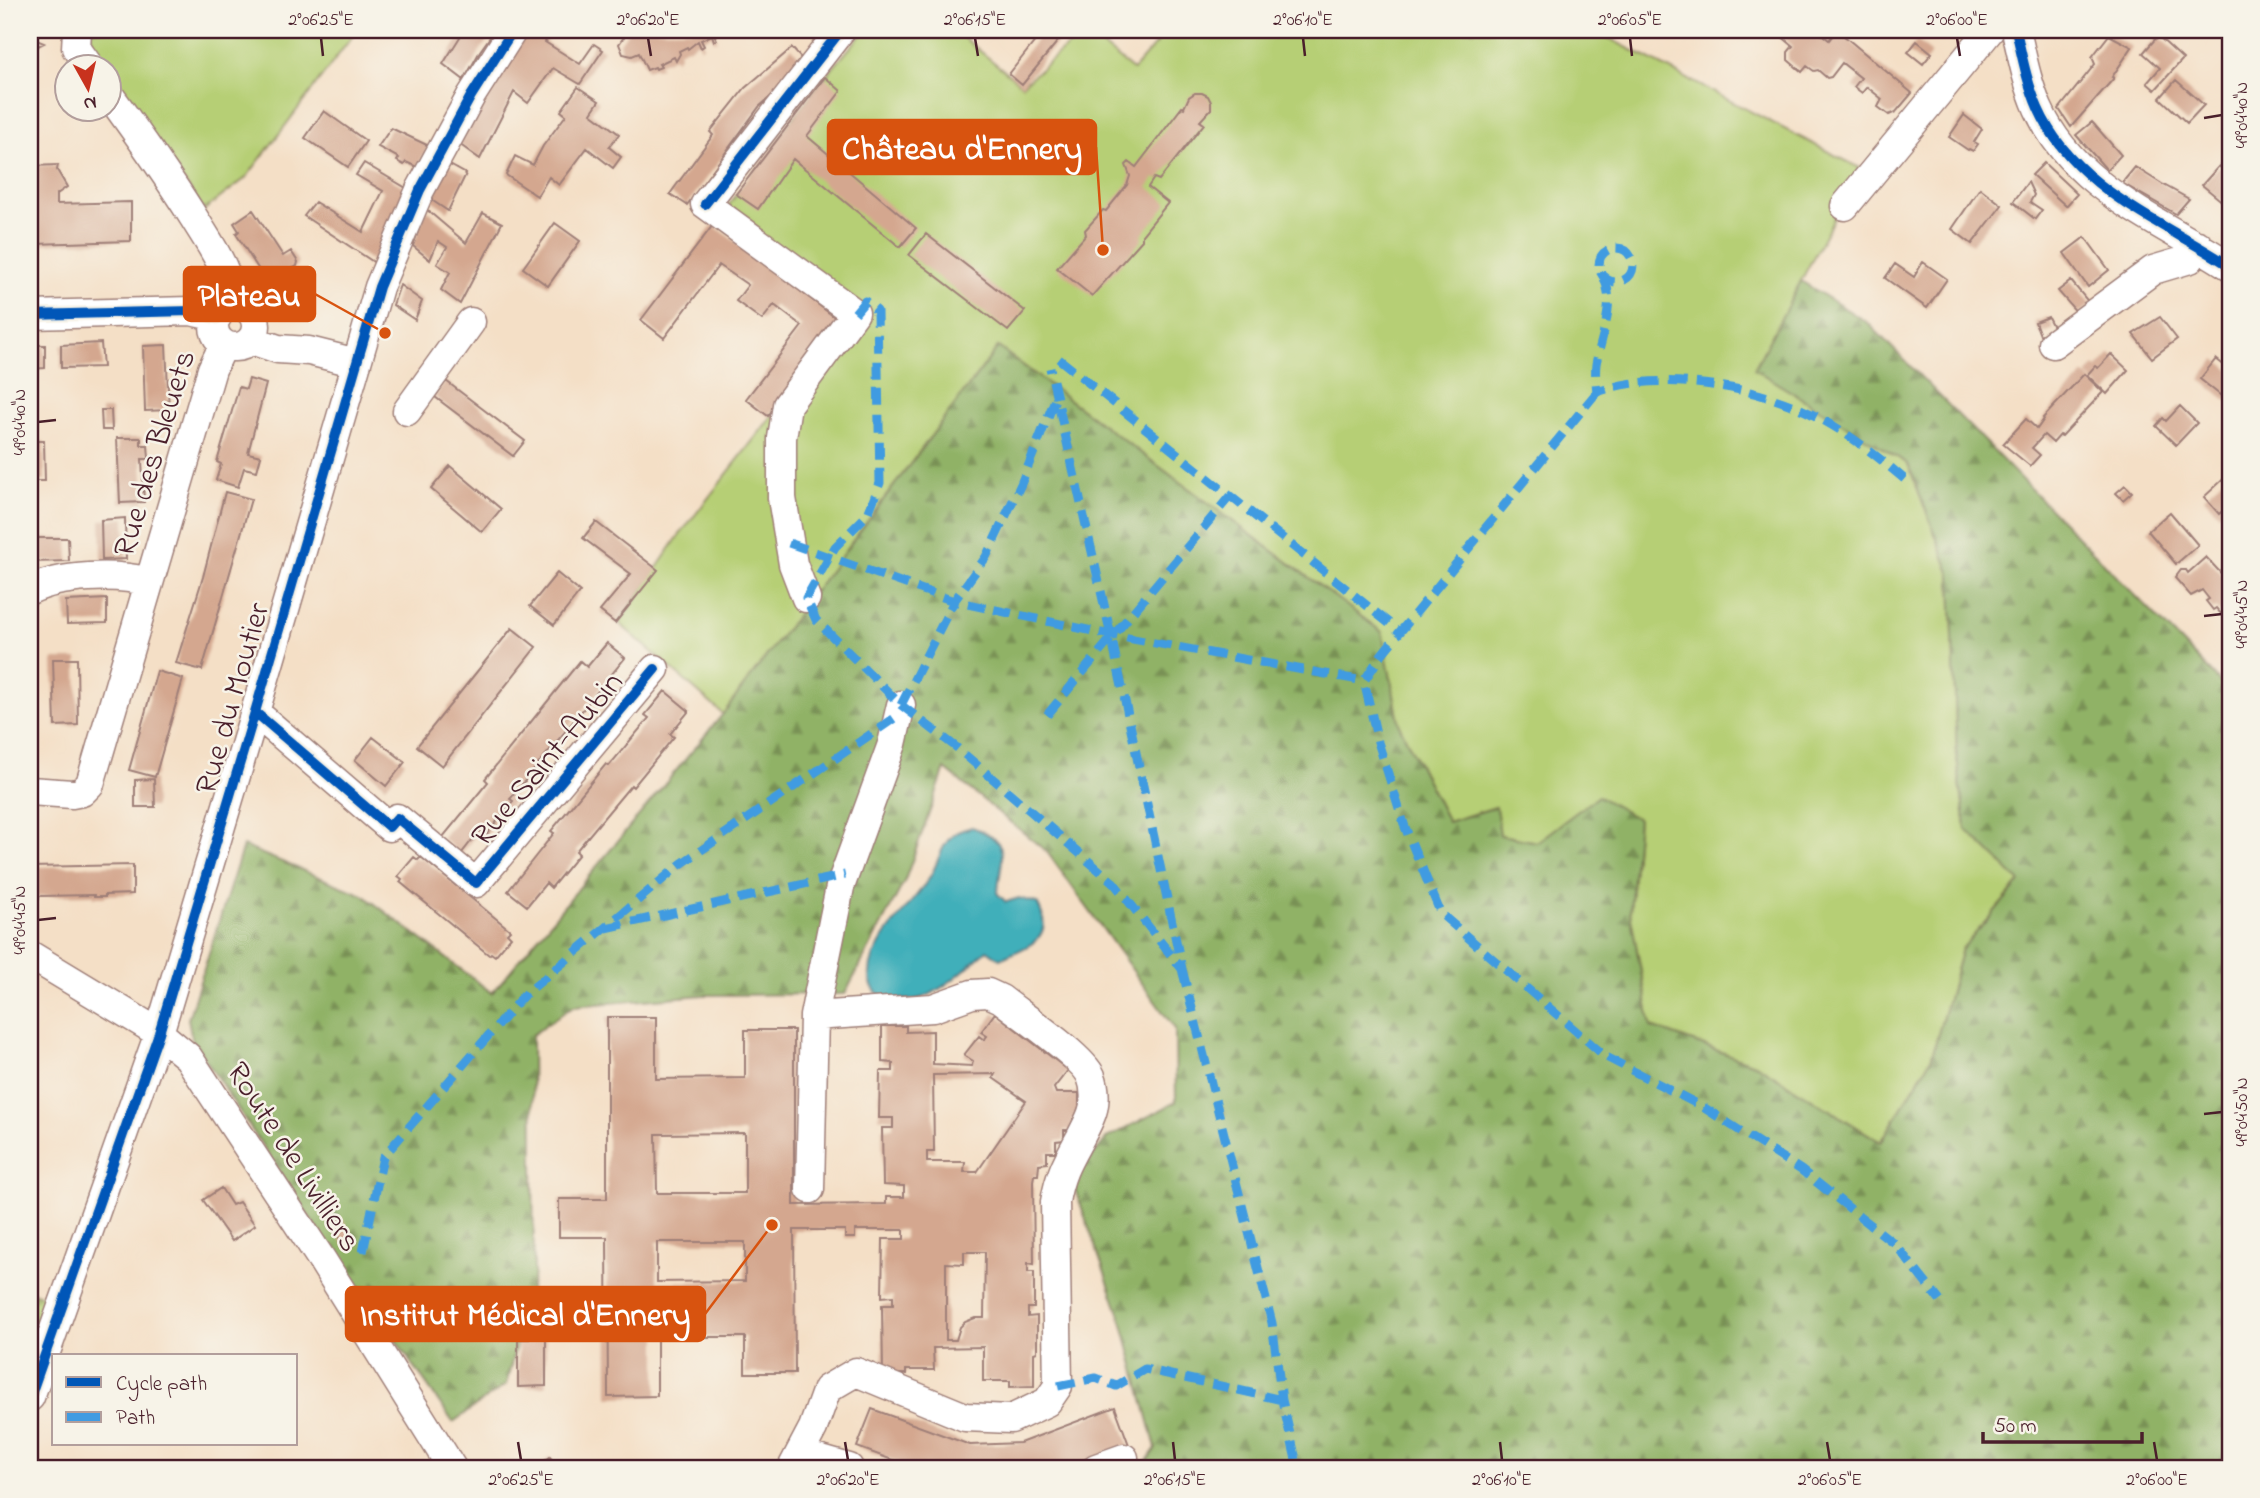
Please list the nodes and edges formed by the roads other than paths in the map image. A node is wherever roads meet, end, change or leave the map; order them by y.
1 (76, 30) edge
2 (513, 30) edge
3 (841, 30) edge
4 (1990, 30) edge
5 (2016, 30) edge
6 (79, 52) edge
7 (122, 112) edge
8 (1845, 206) dead end
9 (2198, 245) junction
10 (2230, 266) edge
11 (225, 311) junction
12 (30, 315) edge
13 (471, 322) dead end
14 (237, 342) junction
15 (2053, 344) dead end
16 (357, 363) junction
17 (407, 411) dead end
18 (149, 582) junction
19 (30, 590) edge
20 (806, 598) dead end
21 (655, 668) dead end
22 (901, 705) dead end
23 (256, 712) junction
24 (30, 792) edge
25 (30, 955) edge
26 (814, 1016) junction
27 (159, 1033) junction
28 (810, 1189) dead end
29 (30, 1396) edge
30 (1124, 1458) dead end
31 (796, 1461) edge
32 (452, 1468) edge
33 (849, 1468) edge
34 (1096, 1468) edge

1 - 6 street
2 - 16 street, Rue du Moutier
3 - 20 street
4 - 8 street
5 - 9 street
7 - 11 street
9 - 10 street
9 - 15 street
11 - 12 street
11 - 14 street
11 - 14 street
13 - 17 street
14 - 16 street
14 - 18 street, Rue des Bleuets
16 - 23 street, Rue du Moutier
18 - 19 street, Rue des Bleuets
18 - 24 street, Rue des Bleuets
21 - 23 street, Rue Saint-Aubin
22 - 26 street
23 - 27 street, Rue du Moutier
25 - 27 street, Route de Livilliers
26 - 28 street
26 - 31 street
27 - 29 street, Rue du Moutier
27 - 32 street, Route de Livilliers
30 - 34 street
31 - 33 street

